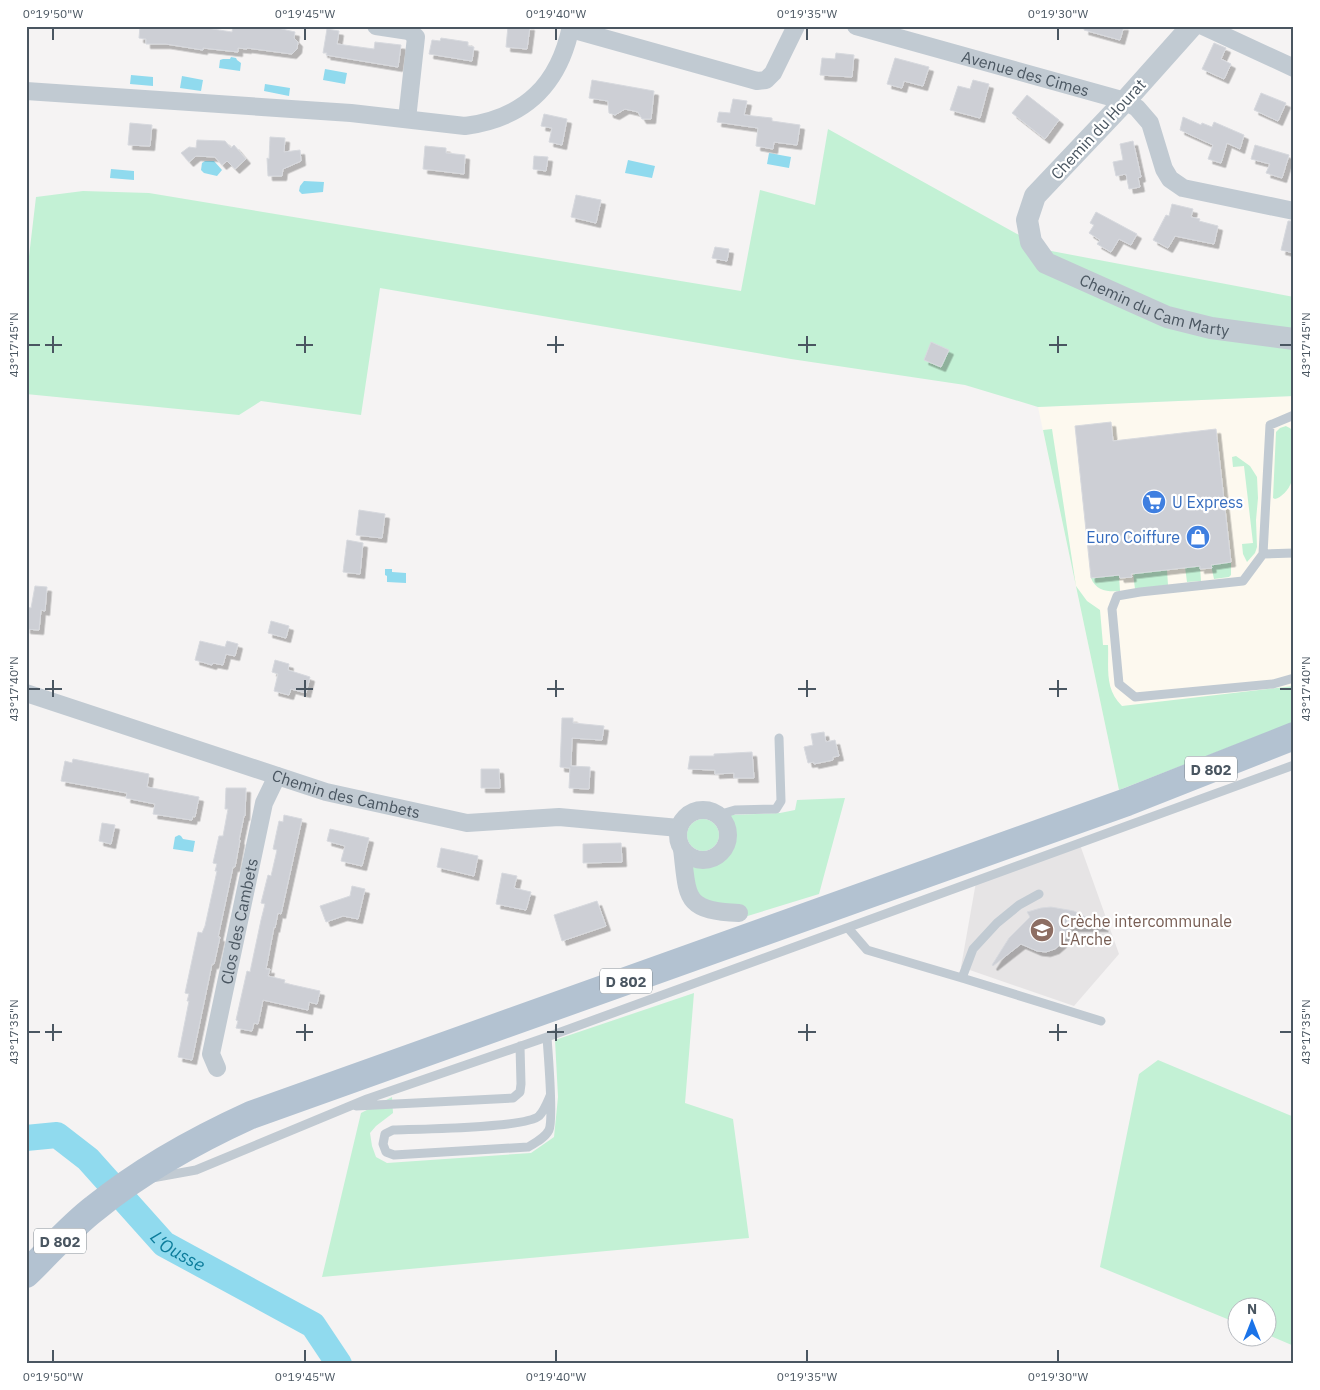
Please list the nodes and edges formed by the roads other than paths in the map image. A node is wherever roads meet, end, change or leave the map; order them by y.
1 (376, 26) edge
2 (796, 26) edge
3 (856, 26) edge
4 (1192, 26) edge
5 (1203, 26) edge
6 (571, 28) edge
7 (1294, 68) edge
8 (26, 91) edge
9 (1125, 101) junction
10 (407, 119) junction
11 (1294, 211) edge
12 (1031, 242) joint
13 (1294, 338) edge
14 (1294, 415) edge
15 (1294, 552) edge
16 (1263, 554) junction
17 (1294, 678) edge
18 (26, 692) edge
19 (1294, 736) edge
20 (779, 738) dead end
21 (1294, 765) edge
22 (277, 776) junction
23 (718, 816) junction
24 (679, 828) junction
25 (682, 849) junction
26 (1039, 894) dead end
27 (739, 913) dead end
28 (848, 928) junction
29 (962, 978) junction
30 (1101, 1021) dead end
31 (547, 1037) junction
32 (520, 1046) junction
33 (218, 1068) dead end
34 (550, 1096) junction
35 (350, 1106) junction
36 (129, 1181) junction
37 (26, 1274) edge

1 - 10 street
2 - 6 street
3 - 9 street, Avenue des Cimes
4 - 9 street, Chemin du Hourat
5 - 7 street
6 - 10 street
8 - 10 street
9 - 11 street, Avenue des Cimes
9 - 12 street, Chemin du Hourat
12 - 13 street, Chemin du Cam Marty
14 - 16 lane
15 - 16 lane
16 - 17 lane
18 - 22 street, Chemin des Cambets
19 - 36 main road, D 802
20 - 23 lane
21 - 28 lane
22 - 24 street, Chemin des Cambets
22 - 33 street, Clos des Cambets
23 - 24 street
23 - 25 street
24 - 25 street
25 - 27 street
26 - 29 lane
28 - 29 lane
28 - 31 lane
29 - 30 lane
31 - 32 lane
31 - 34 lane
32 - 35 lane
32 - 35 lane
34 - 34 lane
35 - 36 lane
36 - 37 main road, D 802

